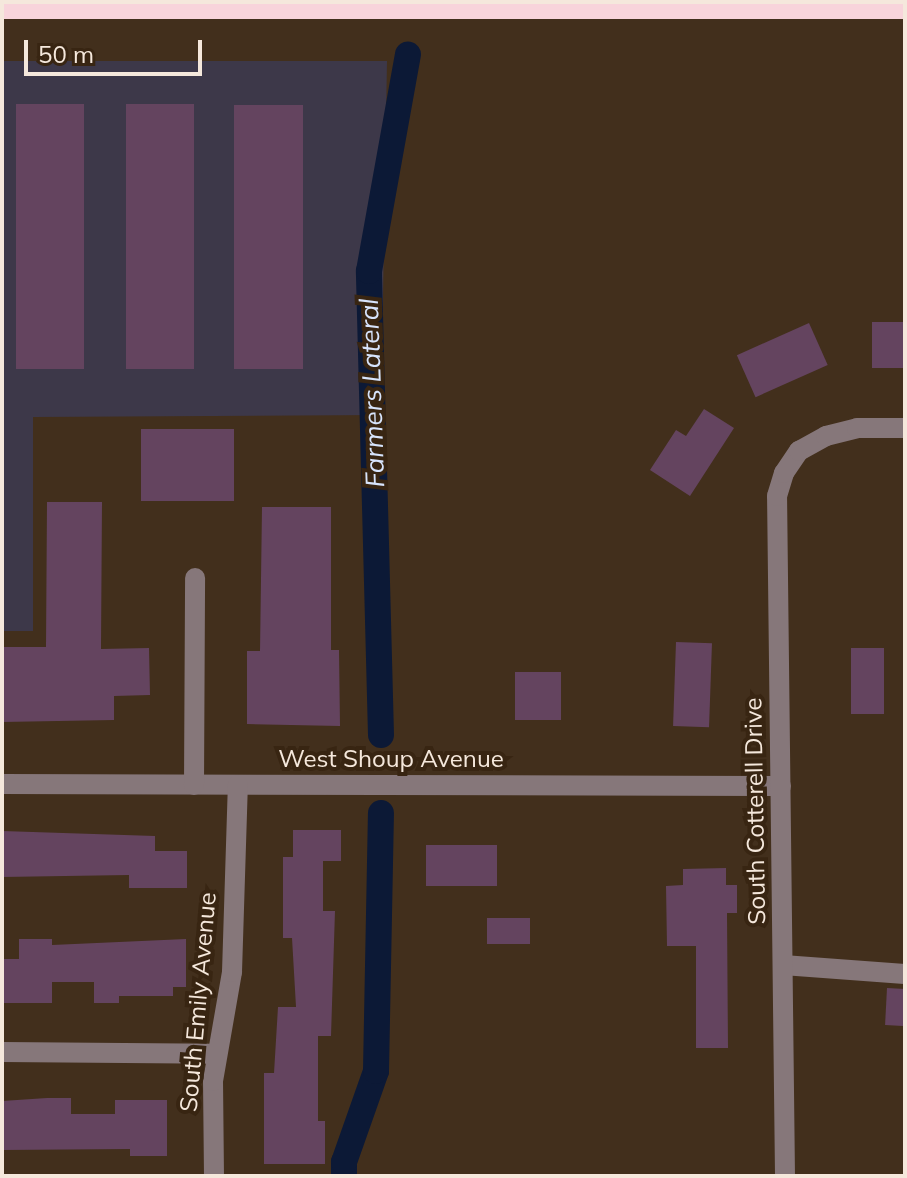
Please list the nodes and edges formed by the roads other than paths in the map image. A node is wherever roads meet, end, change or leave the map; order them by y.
1 (2, 7) edge
2 (905, 7) edge
3 (905, 428) edge
4 (195, 578) dead end
5 (2, 784) edge
6 (194, 785) junction
7 (238, 785) junction
8 (781, 786) junction
9 (783, 965) junction
10 (905, 974) edge
11 (2, 1052) edge
12 (215, 1054) junction
13 (214, 1176) edge
14 (785, 1176) edge

1 - 2 highway
3 - 8 street, South Cotterell Drive
4 - 6 street
5 - 6 street, West Shoup Avenue
6 - 7 street, West Shoup Avenue
7 - 8 street, West Shoup Avenue
7 - 12 street, South Emily Avenue
8 - 9 street, South Cotterell Drive
9 - 10 street
9 - 14 street, South Cotterell Drive
11 - 12 street
12 - 13 street, South Emily Avenue

